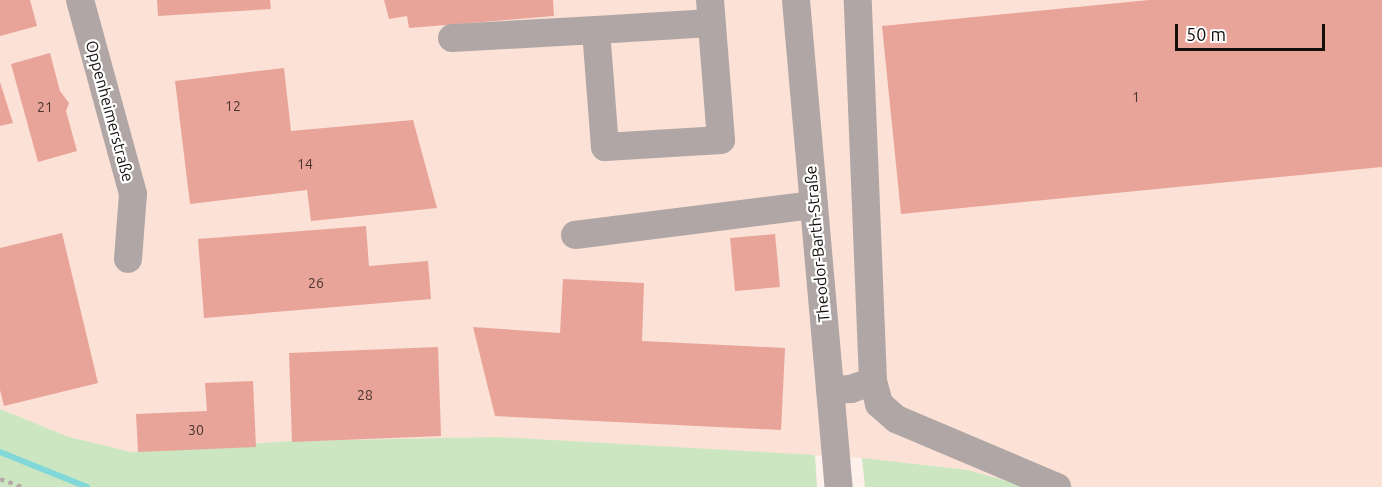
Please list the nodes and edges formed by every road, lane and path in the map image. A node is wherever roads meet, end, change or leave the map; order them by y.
1 (80, 0) edge
2 (796, 0) edge
3 (858, 0) edge
4 (711, 11) edge
5 (596, 30) junction
6 (452, 38) dead end
7 (814, 205) junction
8 (575, 235) dead end
9 (128, 260) dead end
10 (873, 381) junction
11 (830, 390) junction
12 (0, 479) edge
13 (22, 487) edge
14 (839, 487) edge
15 (1057, 487) edge

1 - 9 street, Oppenheimerstraße
2 - 7 street, Theodor-Barth-Straße
3 - 10 street
4 - 5 street
4 - 5 street
5 - 6 street
7 - 8 street
7 - 11 street, Theodor-Barth-Straße
10 - 11 street
10 - 15 street
11 - 14 street, Theodor-Barth-Straße
12 - 13 path

